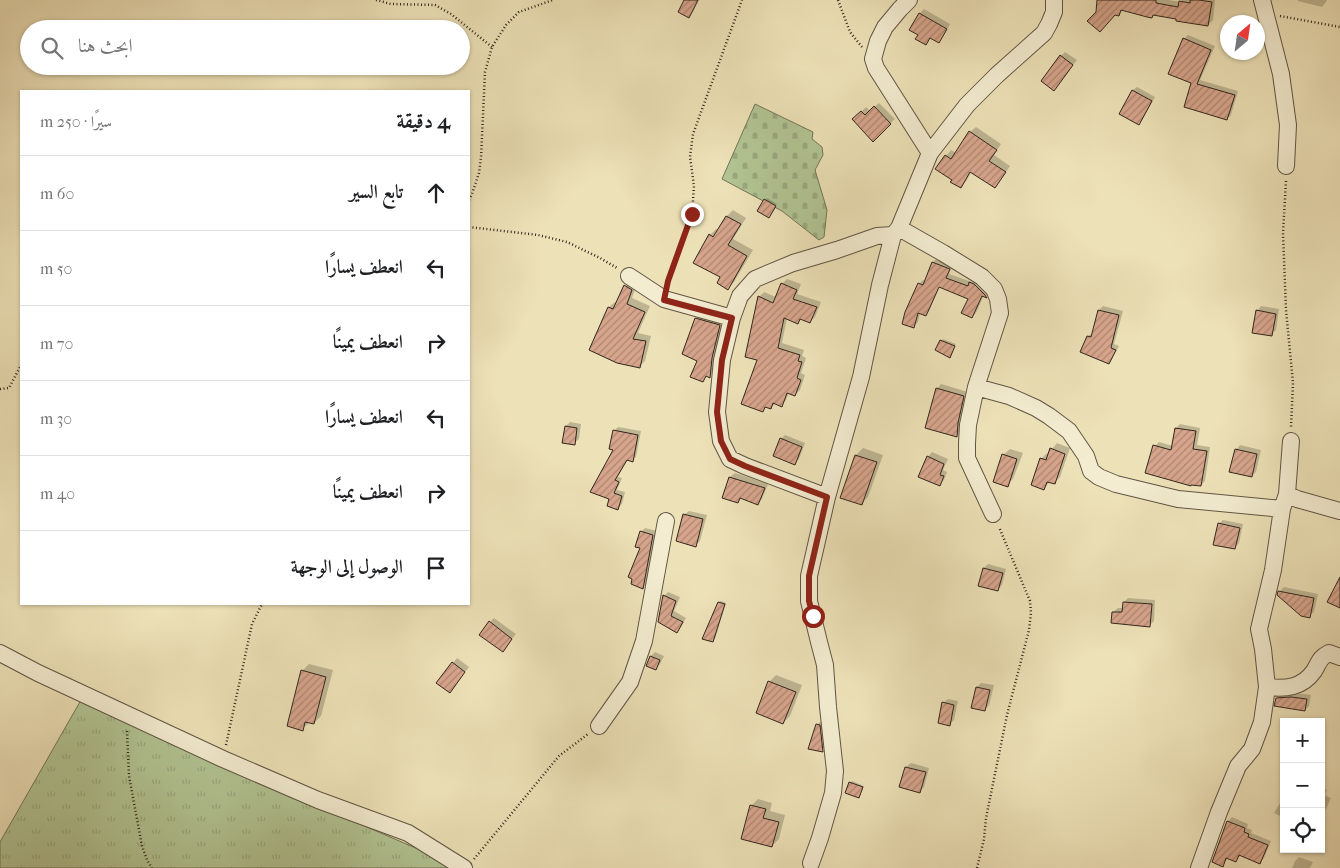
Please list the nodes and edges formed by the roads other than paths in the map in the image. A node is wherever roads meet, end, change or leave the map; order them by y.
1 (909, 0) edge
2 (1054, 0) edge
3 (1264, 7) edge
4 (930, 153) junction
5 (1286, 166) road end
6 (896, 232) junction
7 (629, 276) road end
8 (732, 318) junction
9 (976, 387) junction
10 (1291, 441) road end
11 (827, 497) junction
12 (1285, 502) junction
13 (1340, 511) edge
14 (993, 514) road end
15 (666, 521) dead end
16 (0, 653) edge
17 (1340, 658) edge
18 (1267, 687) junction
19 (599, 726) road end
20 (811, 863) dead end
21 (468, 864) edge
22 (1200, 868) edge

1 - 4 street
2 - 4 street
3 - 5 street
4 - 6 street
6 - 8 street
6 - 9 street
6 - 11 street
7 - 8 street
8 - 11 street
9 - 12 street
9 - 14 street
10 - 12 street
11 - 20 street
12 - 13 street
12 - 18 street
15 - 19 street
16 - 21 street
17 - 18 street
18 - 22 street

